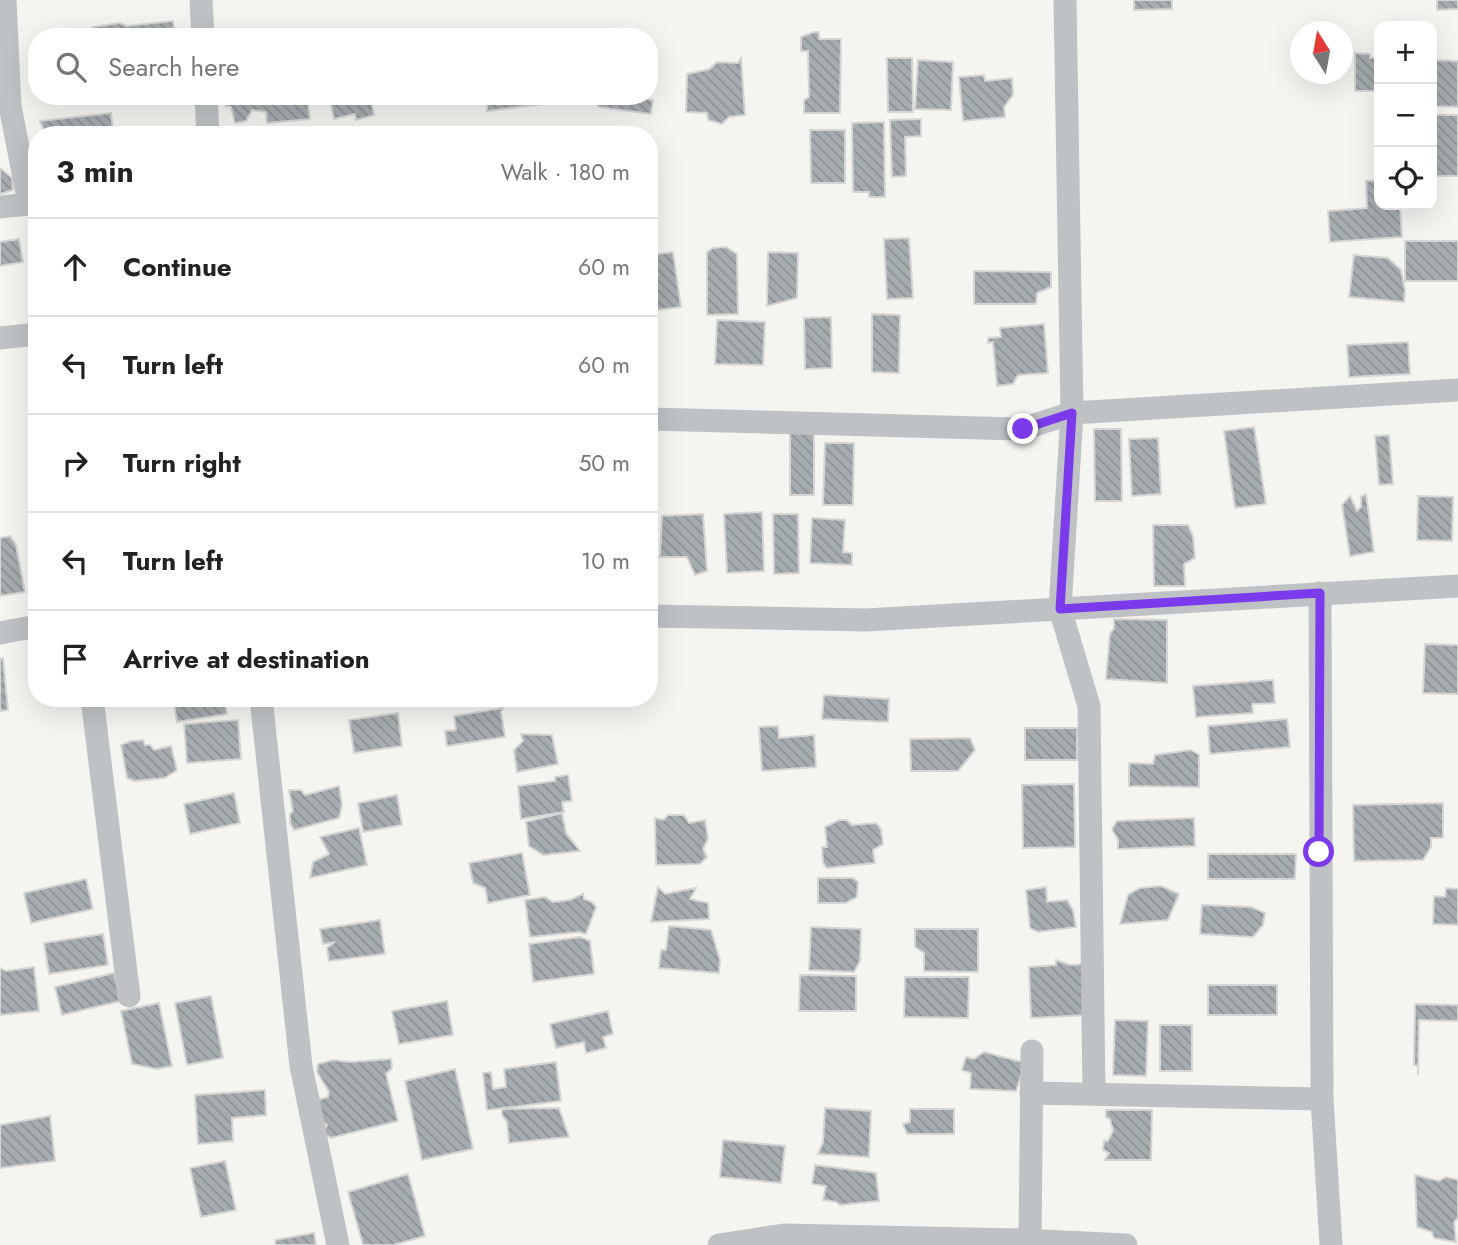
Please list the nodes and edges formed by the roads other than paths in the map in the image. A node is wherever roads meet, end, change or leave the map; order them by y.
1 (5, 0) edge
2 (201, 0) edge
3 (1065, 0) edge
4 (203, 28) edge
5 (206, 105) edge
6 (208, 126) edge
7 (28, 182) edge
8 (28, 204) edge
9 (0, 207) edge
10 (28, 335) edge
11 (0, 338) edge
12 (1458, 390) edge
13 (1072, 413) junction
14 (658, 419) edge
15 (1458, 586) edge
16 (1320, 593) junction
17 (1060, 609) junction
18 (658, 616) edge
19 (28, 628) edge
20 (0, 633) edge
21 (93, 707) edge
22 (262, 707) edge
23 (129, 996) dead end
24 (1032, 1051) dead end
25 (1031, 1093) junction
26 (1094, 1093) junction
27 (1322, 1099) junction
28 (1030, 1241) junction
29 (338, 1245) edge
30 (719, 1245) edge
31 (1126, 1245) edge
32 (1331, 1245) edge

1 - 7 street
2 - 4 street
3 - 13 street
5 - 6 street
8 - 9 street
10 - 11 street
12 - 13 street
13 - 14 street
13 - 17 street
15 - 16 street
16 - 17 street
16 - 27 street
17 - 18 street
17 - 26 street
19 - 20 street
21 - 23 street
22 - 29 street
24 - 25 street
25 - 26 street
25 - 28 street
26 - 27 street
27 - 32 street
28 - 30 street
28 - 31 street

